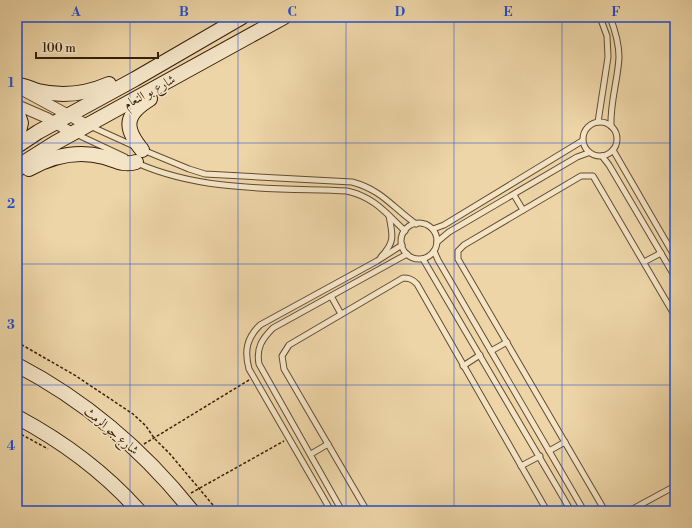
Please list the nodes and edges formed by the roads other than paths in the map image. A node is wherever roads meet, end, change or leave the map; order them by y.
1 (242, 17) edge
2 (284, 17) edge
3 (600, 17) edge
4 (610, 17) edge
5 (176, 76) junction
6 (135, 79) junction
7 (17, 86) edge
8 (17, 105) edge
9 (17, 111) edge
10 (68, 114) junction
11 (55, 122) junction
12 (598, 122) junction
13 (87, 125) junction
14 (611, 126) junction
15 (72, 133) junction
16 (17, 140) edge
17 (582, 141) junction
18 (17, 146) edge
19 (142, 150) junction
20 (613, 150) junction
21 (588, 152) junction
22 (602, 156) junction
23 (136, 162) junction
24 (17, 170) edge
25 (17, 176) edge
26 (514, 195) junction
27 (523, 210) junction
28 (389, 216) junction
29 (416, 224) junction
30 (433, 229) junction
31 (404, 231) junction
32 (437, 242) junction
33 (402, 245) junction
34 (434, 251) junction
35 (661, 252) junction
36 (407, 254) junction
37 (675, 257) edge
38 (423, 259) junction
39 (377, 261) junction
40 (644, 262) junction
41 (675, 277) edge
42 (331, 296) junction
43 (341, 314) junction
44 (675, 316) edge
45 (507, 342) junction
46 (491, 351) junction
47 (480, 355) junction
48 (17, 358) edge
49 (17, 365) edge
50 (463, 366) junction
51 (17, 375) edge
52 (36, 375) junction
53 (71, 397) junction
54 (17, 417) edge
55 (565, 442) junction
56 (328, 444) junction
57 (548, 451) junction
58 (311, 454) junction
59 (540, 456) junction
60 (521, 466) junction
61 (675, 486) edge
62 (182, 498) junction
63 (675, 509) edge
64 (139, 511) edge
65 (192, 511) edge
66 (196, 511) edge
67 (332, 511) edge
68 (342, 511) edge
69 (367, 511) edge
70 (546, 511) edge
71 (571, 511) edge
72 (584, 511) edge
73 (605, 511) edge
74 (629, 511) edge
75 (672, 511) edge

1 - 6 street, شارع بو النعام
2 - 5 street, شارع بو النعام
3 - 12 lane
4 - 14 lane
5 - 13 street, شارع بو النعام
5 - 19 street
6 - 7 street
6 - 10 street, شارع بو النعام
7 - 10 street
8 - 11 street
9 - 16 street
10 - 11 street, شارع بو النعام
10 - 13 street
11 - 15 street
11 - 18 street, شارع بو النعام
12 - 14 lane
12 - 17 lane
13 - 15 street, شارع بو النعام
13 - 19 lane
14 - 20 lane
15 - 23 lane
15 - 24 street, شارع بو النعام
17 - 21 lane
17 - 30 lane
19 - 29 lane
20 - 22 lane
20 - 37 lane
21 - 22 lane
21 - 26 lane
22 - 35 lane
23 - 25 street
23 - 28 lane
26 - 27 lane
26 - 32 lane
27 - 40 lane
27 - 45 lane
28 - 31 lane
28 - 39 lane
29 - 30 lane
29 - 31 lane
30 - 32 lane
31 - 33 lane
32 - 34 lane
33 - 36 lane
33 - 39 lane
34 - 38 lane
34 - 46 lane
35 - 40 lane
35 - 41 lane
36 - 38 lane
36 - 42 lane
38 - 47 lane
39 - 67 lane
40 - 44 lane
42 - 43 lane
42 - 58 lane
43 - 50 lane
43 - 56 lane
45 - 46 lane
45 - 55 lane
46 - 57 lane
47 - 50 lane
47 - 59 lane
48 - 52 street
49 - 52 street, شارع جو الرمث
50 - 60 lane
51 - 53 street
52 - 53 street, شارع جو الرمث
53 - 62 street, شارع جو الرمث
54 - 64 street
55 - 57 lane
55 - 73 lane
56 - 58 lane
56 - 69 lane
57 - 72 lane
58 - 68 lane
59 - 60 lane
59 - 71 lane
60 - 70 lane
61 - 74 lane
62 - 65 street, شارع جو الرمث
62 - 66 street
63 - 75 lane

